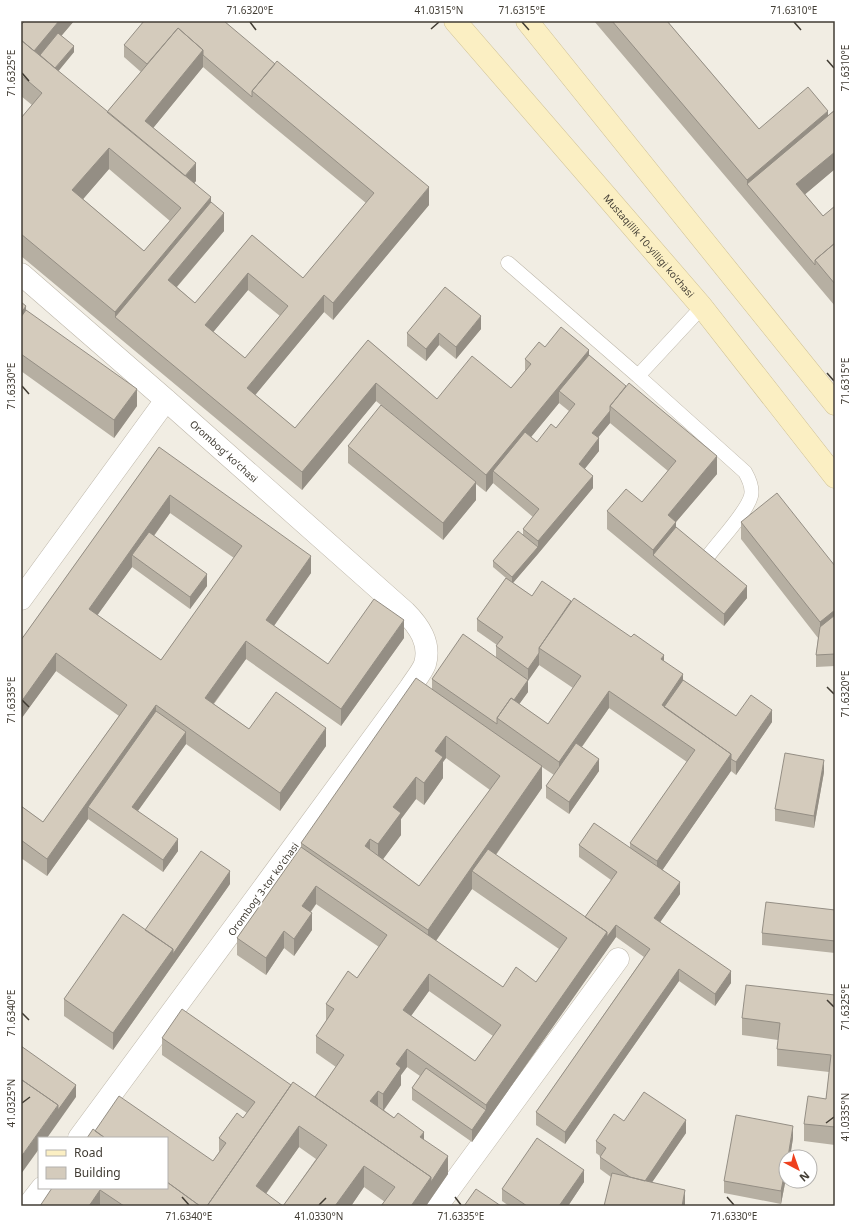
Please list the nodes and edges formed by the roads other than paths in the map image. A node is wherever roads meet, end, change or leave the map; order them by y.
1 (455, 21) edge
2 (527, 21) edge
3 (508, 263) dead end
4 (21, 274) edge
5 (702, 307) junction
6 (638, 376) junction
7 (166, 400) junction
8 (835, 404) edge
9 (835, 477) edge
10 (709, 555) edge
11 (21, 599) edge
12 (422, 634) joint
13 (410, 688) junction
14 (429, 701) edge
15 (618, 959) dead end
16 (80, 1137) edge
17 (41, 1189) edge
18 (28, 1206) edge
19 (437, 1206) edge

1 - 5 main road, Mustaqillik 10-yilligi ko'chasi
2 - 8 main road
3 - 6 lane
4 - 7 street, Orombogʻ koʻchasi
5 - 6 lane
5 - 9 main road, Mustaqillik 10-yilligi ko'chasi
6 - 10 lane
7 - 11 street
7 - 12 street, Orombogʻ koʻchasi
12 - 13 street, Orombogʻ 3-tor koʻchasi
13 - 14 street
13 - 16 street, Orombogʻ 3-tor koʻchasi
15 - 19 street
17 - 18 street

